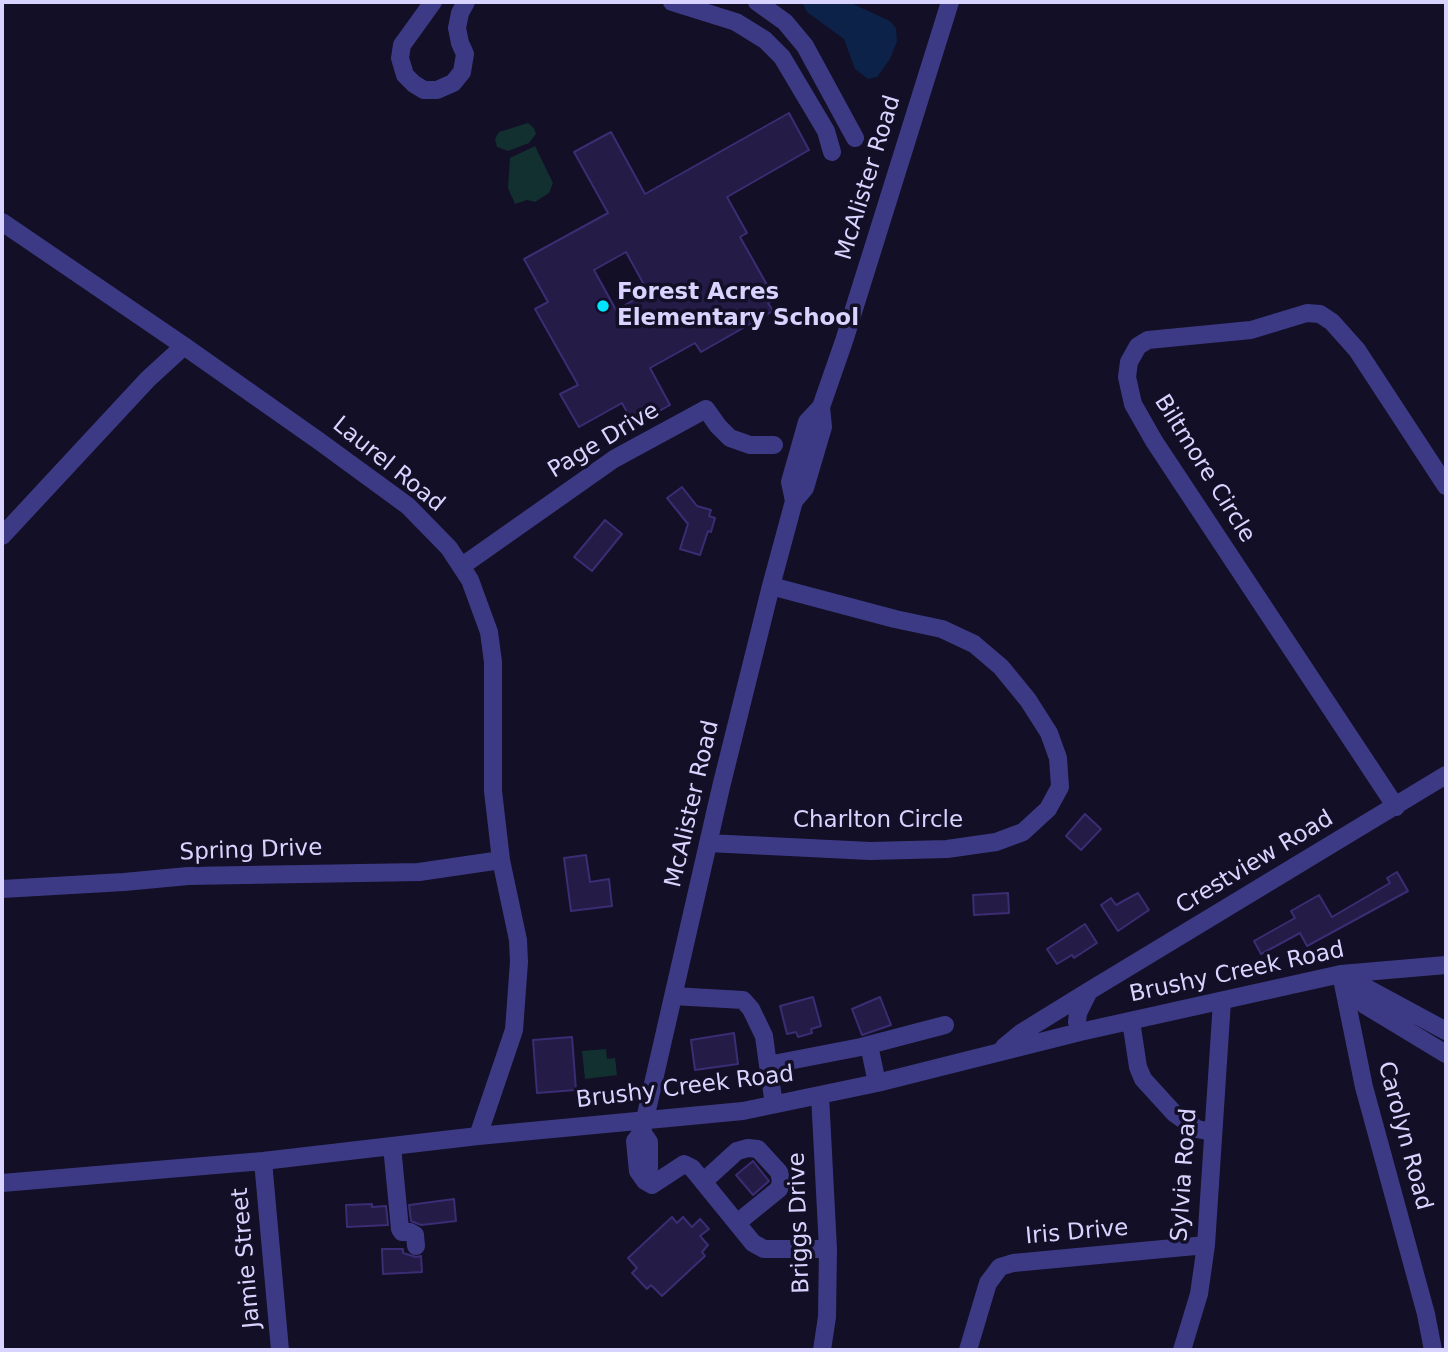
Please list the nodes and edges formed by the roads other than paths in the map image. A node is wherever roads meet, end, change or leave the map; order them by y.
1 (433, 2) edge
2 (466, 2) edge
3 (672, 2) edge
4 (757, 2) edge
5 (950, 2) edge
6 (855, 138) dead end
7 (832, 152) dead end
8 (2, 222) edge
9 (184, 345) junction
10 (821, 407) junction
11 (804, 431) junction
12 (774, 445) junction
13 (794, 465) junction
14 (1446, 486) edge
15 (794, 501) junction
16 (2, 536) edge
17 (462, 566) junction
18 (771, 586) junction
19 (1446, 775) edge
20 (1396, 807) junction
21 (708, 843) junction
22 (501, 860) junction
23 (2, 889) edge
24 (1446, 965) edge
25 (1341, 974) junction
26 (1089, 991) junction
27 (673, 996) junction
28 (1223, 1001) junction
29 (1132, 1021) junction
30 (945, 1025) dead end
31 (1446, 1031) edge
32 (1080, 1032) junction
33 (869, 1045) junction
34 (998, 1051) junction
35 (1446, 1054) edge
36 (768, 1065) junction
37 (877, 1083) junction
38 (820, 1095) junction
39 (774, 1104) junction
40 (642, 1126) junction
41 (1212, 1132) junction
42 (478, 1136) junction
43 (392, 1146) junction
44 (263, 1161) junction
45 (704, 1182) junction
46 (2, 1183) edge
47 (737, 1223) junction
48 (1206, 1245) junction
49 (416, 1246) dead end
50 (828, 1249) junction
51 (280, 1350) edge
52 (822, 1350) edge
53 (968, 1350) edge
54 (1182, 1350) edge
55 (1433, 1350) edge

1 - 2 street
3 - 7 street
4 - 6 street
5 - 10 street, McAlister Road
8 - 9 street, Laurel Road
9 - 16 street
9 - 17 street, Laurel Road
10 - 11 street, McAlister Road
10 - 15 street, McAlister Road
11 - 12 street
11 - 13 street, McAlister Road
12 - 13 street
12 - 17 street, Page Drive
13 - 15 street, McAlister Road
14 - 20 street, Biltmore Circle
15 - 18 street, McAlister Road
17 - 22 street, Laurel Road
18 - 21 street, McAlister Road
18 - 21 street, Charlton Circle
19 - 20 street, Crestview Road
20 - 26 street, Crestview Road
21 - 27 street, McAlister Road
22 - 23 street, Spring Drive
22 - 42 street, Laurel Road
24 - 25 street, Brushy Creek Road
25 - 28 street, Brushy Creek Road
25 - 31 street
25 - 35 street
25 - 55 street, Carolyn Road
26 - 32 street
26 - 34 street, Crestview Road
27 - 36 street
27 - 40 street, McAlister Road
28 - 29 street, Brushy Creek Road
28 - 41 street, Sylvia Road
29 - 32 street, Brushy Creek Road
29 - 41 street
30 - 33 street
32 - 34 street, Brushy Creek Road
33 - 36 street
33 - 37 street
34 - 37 street, Brushy Creek Road
36 - 39 street
37 - 38 street, Brushy Creek Road
38 - 39 street, Brushy Creek Road
38 - 50 street, Briggs Drive
39 - 40 street, Brushy Creek Road
40 - 42 street, Brushy Creek Road
40 - 45 street, McAlister Road
41 - 48 street, Sylvia Road
42 - 43 street, Brushy Creek Road
43 - 44 street, Brushy Creek Road
43 - 49 street
44 - 46 street, Brushy Creek Road
44 - 51 street, Jamie Street
45 - 47 street
45 - 47 street
47 - 50 street
48 - 53 street, Iris Drive
48 - 54 street, Sylvia Road
50 - 52 street, Briggs Drive

